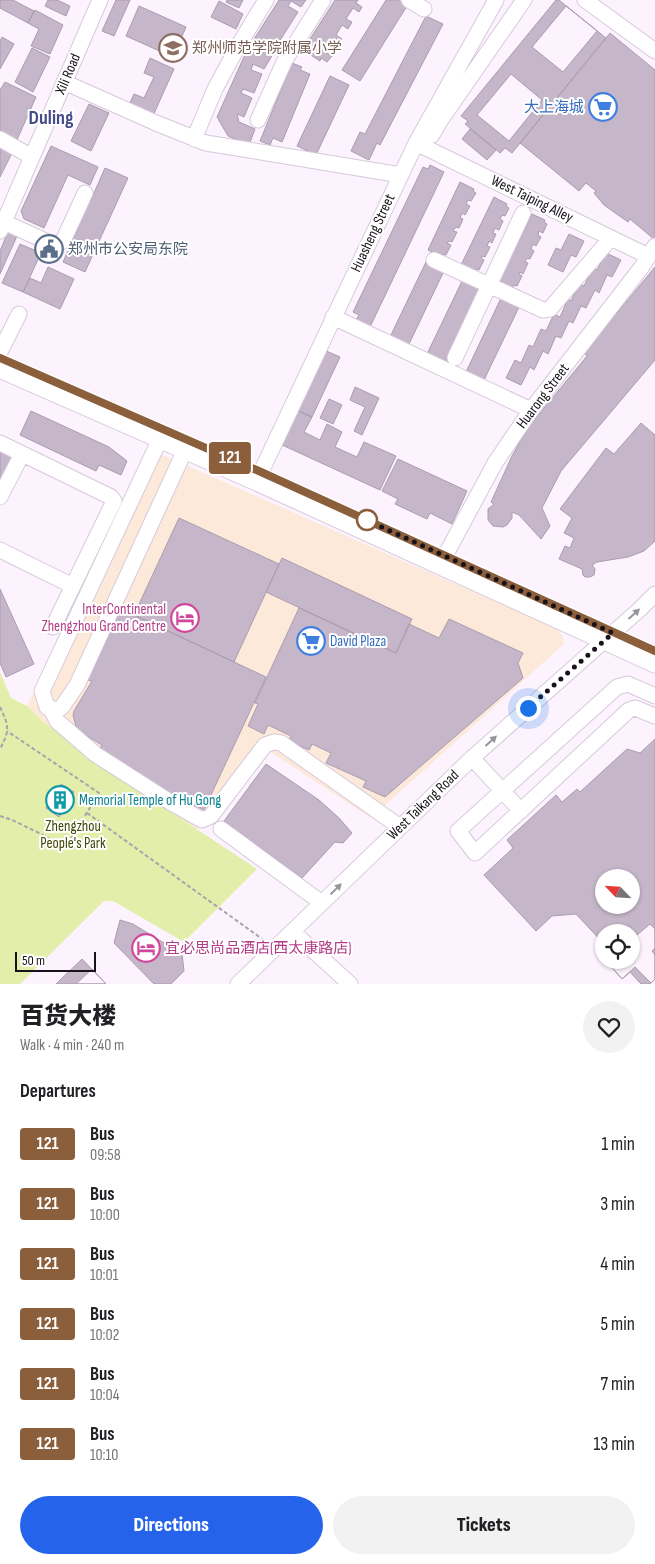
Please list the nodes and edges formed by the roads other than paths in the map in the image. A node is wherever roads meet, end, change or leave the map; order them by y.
1 (100, 0) edge
2 (266, 0) edge
3 (322, 0) edge
4 (409, 0) edge
5 (496, 0) edge
6 (524, 0) edge
7 (585, 0) edge
8 (424, 9) dead end
9 (655, 51) edge
10 (64, 82) junction
11 (258, 120) dead end
12 (0, 139) edge
13 (194, 139) junction
14 (421, 145) junction
15 (32, 157) junction
16 (401, 175) junction
17 (84, 193) dead end
18 (523, 213) dead end
19 (2, 226) edge
20 (612, 238) junction
21 (651, 251) edge
22 (434, 260) dead end
23 (489, 285) junction
24 (18, 314) dead end
25 (334, 317) junction
26 (0, 352) edge
27 (0, 358) edge
28 (455, 358) dead end
29 (0, 368) edge
30 (531, 410) junction
31 (160, 438) junction
32 (0, 443) edge
33 (185, 450) junction
34 (22, 454) junction
35 (261, 472) junction
36 (0, 497) edge
37 (0, 550) edge
38 (446, 556) junction
39 (73, 586) junction
40 (655, 594) edge
41 (54, 627) dead end
42 (609, 637) junction
43 (655, 651) edge
44 (655, 662) edge
45 (655, 696) edge
46 (52, 709) junction
47 (655, 716) edge
48 (472, 758) junction
49 (502, 791) junction
50 (521, 811) junction
51 (400, 827) junction
52 (221, 829) dead end
53 (322, 903) junction
54 (293, 932) junction
55 (238, 984) edge
56 (350, 984) edge

1 - 10 street, Xili Road
2 - 13 street
3 - 11 street
4 - 8 street
5 - 14 street, Huasheng Street
6 - 14 street
7 - 9 street
10 - 13 street
10 - 15 street, Xili Road
12 - 15 street
13 - 16 street
14 - 16 street, Huasheng Street
14 - 20 street, West Taiping Alley
15 - 19 street, Xili Road
16 - 25 street, Huasheng Street
17 - 19 street
18 - 23 street
20 - 21 street, West Taiping Alley
20 - 23 street
21 - 30 street, Huarong Street
22 - 23 street
23 - 28 street
24 - 26 street
25 - 30 street
25 - 35 street, Huasheng Street
27 - 35 main road
29 - 31 main road
30 - 38 street, Huarong Street
31 - 33 main road
31 - 46 street
32 - 34 street
33 - 42 main road
33 - 46 street
34 - 36 street
34 - 39 street
35 - 38 main road
37 - 39 street
38 - 42 main road
39 - 41 street
42 -> 40 street, West Taikang Road
42 - 43 main road
42 - 44 main road
48 -> 42 street, West Taikang Road
45 - 49 street
46 - 51 street
47 - 50 street
48 - 49 street
48 - 51 street, West Taikang Road
49 - 50 street
49 - 50 street
53 -> 51 street, West Taikang Road
52 - 53 street
53 - 54 street, West Taikang Road
54 - 55 street, West Taikang Road
54 - 56 street

